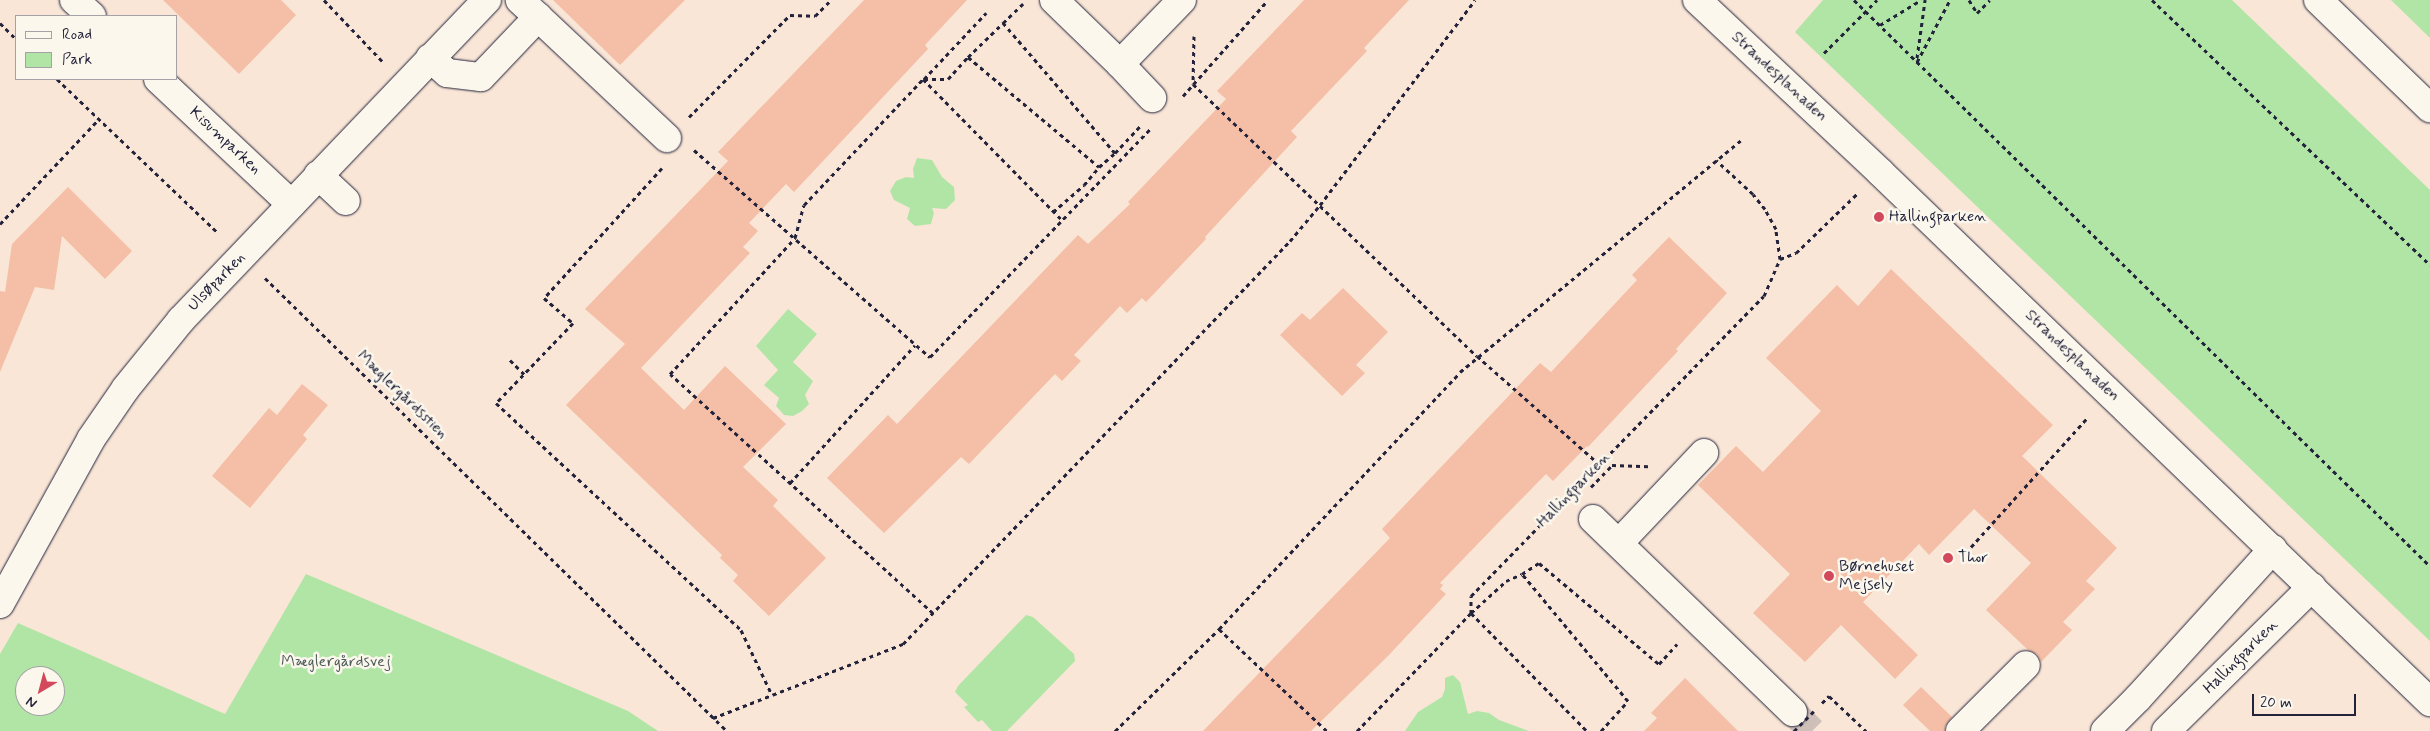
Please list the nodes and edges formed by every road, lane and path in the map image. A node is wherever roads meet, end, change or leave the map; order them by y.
1 (74, 0) edge
2 (324, 0) edge
3 (487, 0) edge
4 (831, 0) edge
5 (1027, 0) edge
6 (1054, 0) edge
7 (1268, 0) edge
8 (1475, 0) edge
9 (1854, 0) edge
10 (1877, 0) edge
11 (1921, 0) edge
12 (1925, 0) edge
13 (1950, 0) edge
14 (1968, 0) edge
15 (1990, 0) edge
16 (2152, 0) edge
17 (2318, 0) edge
18 (1179, 3) edge
19 (1711, 5) edge
20 (529, 9) edge
21 (1866, 12) junction
22 (986, 13) dead end
23 (91, 15) edge
24 (1003, 23) junction
25 (0, 24) edge
26 (1880, 25) junction
27 (15, 38) edge
28 (1824, 53) dead end
29 (968, 57) junction
30 (430, 58) junction
31 (1917, 62) junction
32 (1120, 64) junction
33 (923, 79) junction
34 (58, 80) edge
35 (159, 80) edge
36 (404, 84) junction
37 (1193, 84) junction
38 (1180, 99) dead end
39 (2430, 108) edge
40 (1148, 110) joint
41 (99, 119) junction
42 (1152, 127) dead end
43 (1741, 140) dead end
44 (667, 151) junction
45 (1114, 153) junction
46 (1716, 160) junction
47 (1099, 167) junction
48 (1880, 172) junction
49 (318, 174) junction
50 (346, 201) dead end
51 (291, 204) junction
52 (1320, 206) junction
53 (1053, 212) junction
54 (1062, 220) junction
55 (0, 224) edge
56 (795, 238) junction
57 (242, 256) junction
58 (1780, 259) junction
59 (2430, 265) edge
60 (915, 345) junction
61 (1477, 356) junction
62 (510, 360) dead end
63 (524, 374) junction
64 (2110, 393) junction
65 (1698, 460) joint
66 (1599, 464) junction
67 (790, 483) junction
68 (1593, 519) joint
69 (1619, 543) junction
70 (1970, 547) dead end
71 (2273, 549) junction
72 (2430, 566) edge
73 (1522, 574) junction
74 (2312, 587) junction
75 (0, 604) edge
76 (932, 613) junction
77 (1471, 613) junction
78 (1698, 619) junction
79 (1219, 629) junction
80 (2026, 665) dead end
81 (772, 695) junction
82 (2138, 698) junction
83 (2430, 702) edge
84 (1801, 717) edge
85 (714, 718) junction
86 (2169, 730) edge
87 (727, 731) edge
88 (1115, 731) edge
89 (1327, 731) edge
90 (1357, 731) edge
91 (1586, 731) edge
92 (1601, 731) edge
93 (1866, 731) edge
94 (1960, 731) edge
95 (2105, 731) edge

1 - 23 street
2 - 36 path
3 - 30 street, Ulsøparken
4 - 44 path
5 - 24 path
6 - 32 street
7 - 37 path
8 - 52 path
9 - 21 path
10 - 21 path
11 - 26 path
12 - 31 path
13 - 31 path
14 - 15 path
16 - 59 path
17 - 39 street
18 - 32 street
18 - 37 path
19 - 48 street, Strandesplanaden
20 - 30 street
20 - 44 street
21 - 26 path
21 - 28 path
22 - 33 path
24 - 29 path
24 - 45 path
25 - 27 path
26 - 31 path
29 - 33 path
29 - 47 path
30 - 36 street, Ulsøparken
31 - 72 path
32 - 40 street
33 - 53 path
33 - 56 path
34 - 41 path, Mæglergårdsstien
35 - 51 street, Kisumparken
36 - 49 street, Ulsøparken
37 - 38 path
37 - 52 path
40 - 45 path
41 - 55 path
41 - 57 path, Mæglergårdsstien
42 - 54 path
43 - 46 path
44 - 56 path
44 - 63 path
45 - 47 path
46 - 58 path
46 - 61 path
47 - 53 path
48 - 58 path
48 - 64 street, Strandesplanaden
49 - 50 street
49 - 51 street, Ulsøparken
51 - 57 street, Ulsøparken
52 - 61 path
52 - 76 path
53 - 54 path
54 - 60 path
56 - 60 path
56 - 67 path
57 - 75 street, Ulsøparken
57 - 85 path, Mæglergårdsstien
58 - 66 path, Hallingparken
60 - 67 path
61 - 66 path
61 - 79 path
62 - 63 path
63 - 81 path
64 - 70 path
64 - 71 street, Strandesplanaden
65 - 68 path
65 - 69 street
66 - 77 path, Hallingparken
67 - 76 path
68 - 69 street, Hallingparken
69 - 78 street, Hallingparken
71 - 74 street, Strandesplanaden
71 - 82 street
73 - 77 path
73 - 78 path
73 - 92 path
74 - 83 street, Strandesplanaden
74 - 86 street, Hallingparken
76 - 81 path
77 - 90 path
77 - 91 path
78 - 84 street, Hallingparken
79 - 88 path
79 - 89 path
80 - 94 street
81 - 85 path
82 - 86 street, Hallingparken
82 - 95 street
84 - 93 path
85 - 87 path, Mæglergårdsstien

